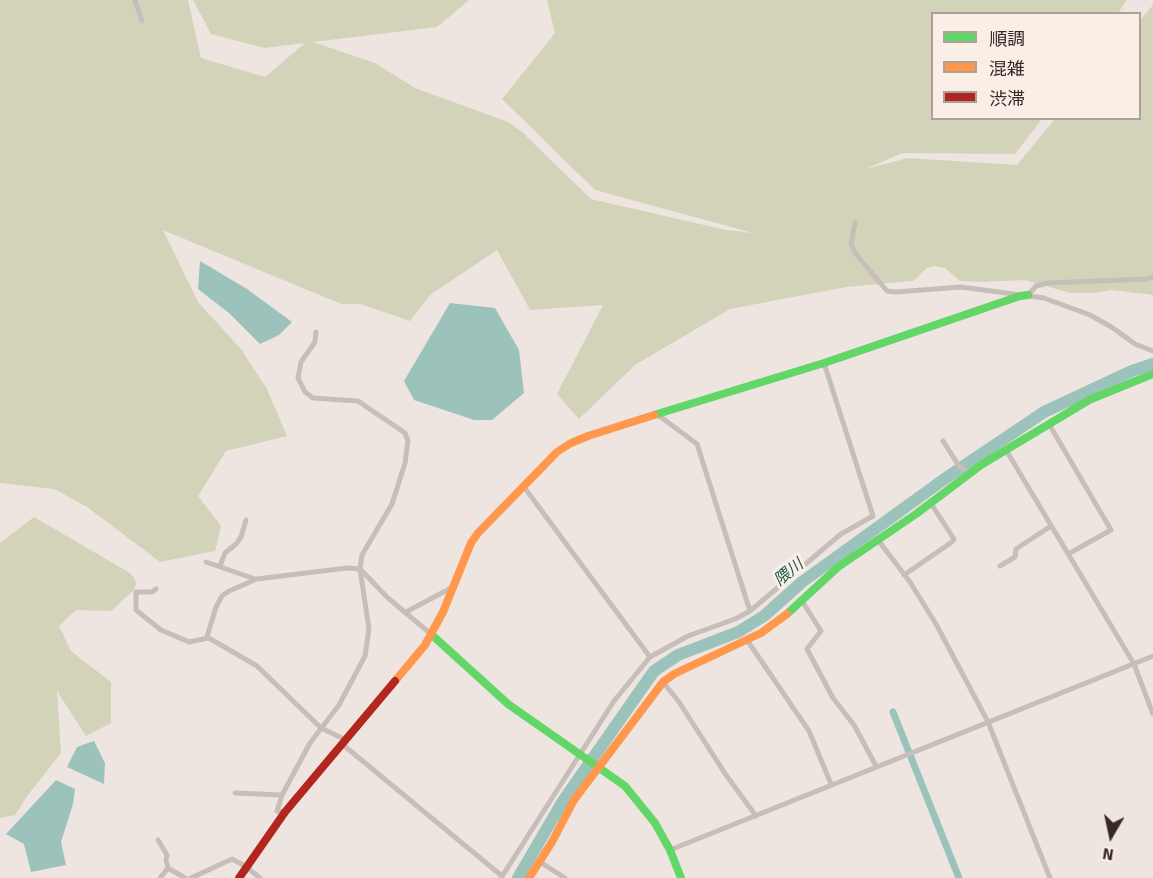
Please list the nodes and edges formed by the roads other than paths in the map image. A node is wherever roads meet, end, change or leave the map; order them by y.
1 (135, 0) edge
2 (142, 21) dead end
3 (855, 223) dead end
4 (1153, 277) edge
5 (1024, 295) junction
6 (316, 332) dead end
7 (1153, 351) edge
8 (824, 363) junction
9 (1153, 374) edge
10 (658, 415) junction
11 (1049, 424) junction
12 (943, 441) dead end
13 (1006, 450) junction
14 (969, 473) junction
15 (524, 487) junction
16 (930, 502) junction
17 (246, 520) dead end
18 (1051, 526) junction
19 (878, 540) junction
20 (1068, 554) junction
21 (206, 561) dead end
22 (220, 566) junction
23 (1000, 566) dead end
24 (360, 569) junction
25 (904, 575) junction
26 (255, 579) junction
27 (453, 587) junction
28 (156, 589) dead end
29 (802, 601) junction
30 (750, 611) junction
31 (406, 612) junction
32 (432, 635) junction
33 (208, 638) junction
34 (747, 640) junction
35 (1153, 656) edge
36 (650, 657) junction
37 (1134, 664) junction
38 (663, 682) junction
39 (1153, 714) edge
40 (988, 722) junction
41 (321, 728) junction
42 (344, 742) junction
43 (579, 753) junction
44 (875, 764) dead end
45 (598, 766) junction
46 (831, 784) junction
47 (235, 793) dead end
48 (282, 795) junction
49 (285, 812) junction
50 (756, 816) junction
51 (158, 840) dead end
52 (670, 850) junction
53 (540, 862) junction
54 (245, 866) junction
55 (168, 868) junction
56 (501, 877) edge
57 (160, 878) edge
58 (185, 878) edge
59 (191, 878) edge
60 (238, 878) edge
61 (260, 878) edge
62 (529, 878) edge
63 (565, 878) edge
64 (681, 878) edge
65 (1050, 878) edge

1 - 2 street
3 - 5 street
4 - 5 street
5 - 7 street
5 - 8 street
6 - 24 street
8 - 10 street
8 - 30 street
9 - 11 street
10 - 15 street
10 - 30 street
11 - 13 street
11 - 20 street
12 - 14 street
13 - 14 street
13 - 18 street
14 - 16 street
15 - 27 street
15 - 36 street
16 - 19 street
16 - 25 street
17 - 22 street
18 - 20 street
18 - 23 street
19 - 25 street
19 - 29 street
20 - 37 street
21 - 22 street
22 - 26 street
24 - 26 street
24 - 31 street
24 - 41 street
25 - 40 street
26 - 33 street
27 - 31 street
27 - 32 street
28 - 33 street
29 - 34 street
29 - 44 street
30 - 36 street
31 - 32 street
32 - 42 street
32 - 43 street
33 - 41 street
34 - 38 street
34 - 46 street
35 - 37 street
36 - 43 street
37 - 39 street
37 - 40 street
38 - 45 street
38 - 50 street
40 - 46 street
40 - 65 street
41 - 42 street
41 - 48 street
42 - 49 street
42 - 56 street
43 - 45 street
43 - 56 street
45 - 52 street
45 - 53 street
46 - 50 street
47 - 48 street
48 - 49 street
49 - 54 street
50 - 52 street
51 - 55 street
52 - 64 street
53 - 62 street
53 - 63 street
54 - 59 street
54 - 60 street
54 - 61 street
55 - 57 street
55 - 58 street

